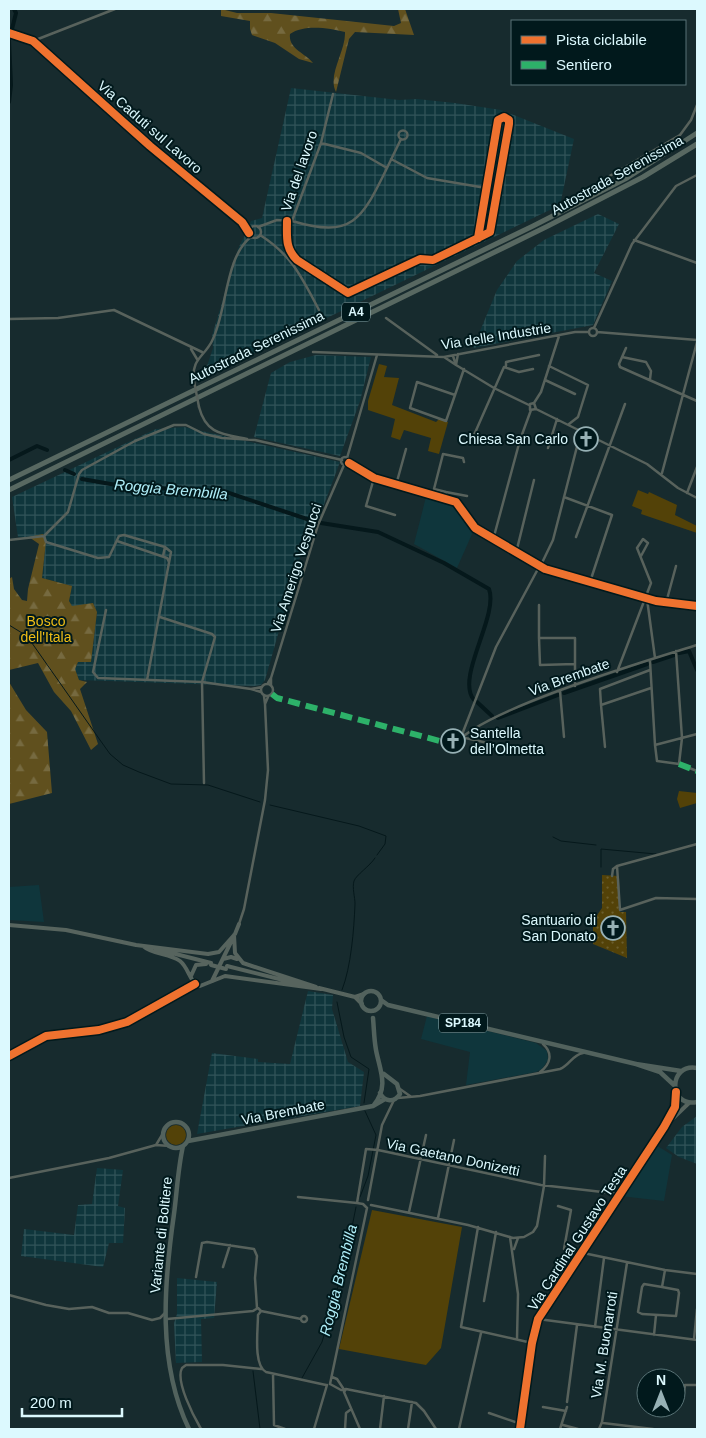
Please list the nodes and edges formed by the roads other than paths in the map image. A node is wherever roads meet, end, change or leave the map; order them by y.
1 (115, 9) edge
2 (9, 33) edge
3 (33, 41) junction
4 (333, 94) dead end
5 (697, 105) edge
6 (697, 133) edge
7 (402, 139) dead end
8 (321, 143) junction
9 (697, 144) edge
10 (392, 159) junction
11 (386, 168) junction
12 (697, 176) edge
13 (601, 181) dead end
14 (486, 188) junction
15 (290, 221) junction
16 (258, 227) junction
17 (249, 233) junction
18 (260, 235) junction
19 (251, 237) junction
20 (478, 238) junction
21 (634, 240) junction
22 (697, 262) edge
23 (319, 310) dead end
24 (386, 318) dead end
25 (9, 319) edge
26 (594, 328) junction
27 (589, 332) junction
28 (597, 332) junction
29 (559, 336) junction
30 (697, 341) edge
31 (190, 348) junction
32 (626, 348) dead end
33 (202, 352) junction
34 (313, 352) dead end
35 (368, 354) junction
36 (458, 354) junction
37 (377, 355) junction
38 (540, 355) dead end
39 (438, 356) junction
40 (453, 356) junction
41 (444, 357) junction
42 (622, 357) junction
43 (197, 359) junction
44 (375, 362) junction
45 (456, 365) junction
46 (506, 366) junction
47 (549, 366) junction
48 (464, 369) junction
49 (533, 369) dead end
50 (545, 380) junction
51 (650, 380) junction
52 (494, 388) junction
53 (575, 394) dead end
54 (455, 395) junction
55 (683, 395) junction
56 (697, 400) edge
57 (534, 403) junction
58 (625, 404) dead end
59 (529, 405) junction
60 (536, 409) junction
61 (531, 410) junction
62 (557, 418) junction
63 (569, 424) junction
64 (581, 431) junction
65 (474, 435) dead end
66 (255, 440) junction
67 (611, 446) junction
68 (548, 448) dead end
69 (406, 449) dead end
70 (347, 458) junction
71 (342, 460) junction
72 (464, 462) dead end
73 (349, 463) junction
74 (344, 465) junction
75 (697, 467) edge
76 (662, 473) junction
77 (374, 478) junction
78 (9, 480) edge
79 (534, 480) dead end
80 (396, 485) junction
81 (9, 490) edge
82 (446, 492) junction
83 (687, 493) junction
84 (467, 496) dead end
85 (445, 498) junction
86 (564, 498) junction
87 (697, 498) edge
88 (588, 506) junction
89 (395, 515) dead end
90 (44, 536) junction
91 (576, 537) dead end
92 (9, 540) edge
93 (493, 540) junction
94 (117, 541) junction
95 (165, 547) junction
96 (516, 553) junction
97 (163, 556) junction
98 (642, 556) junction
99 (170, 566) junction
100 (676, 566) dead end
101 (540, 567) junction
102 (590, 582) junction
103 (646, 599) junction
104 (666, 603) junction
105 (539, 605) dead end
106 (697, 606) edge
107 (106, 610) dead end
108 (160, 617) junction
109 (539, 638) junction
110 (697, 645) edge
111 (676, 651) junction
112 (655, 658) junction
113 (650, 660) junction
114 (575, 664) junction
115 (650, 670) junction
116 (617, 672) junction
117 (148, 680) junction
118 (202, 682) junction
119 (269, 685) junction
120 (576, 686) junction
121 (262, 687) junction
122 (652, 688) junction
123 (251, 689) junction
124 (560, 691) junction
125 (261, 692) junction
126 (266, 696) junction
127 (601, 705) junction
128 (697, 734) edge
129 (462, 736) junction
130 (564, 737) dead end
131 (682, 738) junction
132 (455, 744) dead end
133 (657, 745) junction
134 (604, 747) dead end
135 (532, 753) dead end
136 (679, 764) junction
137 (697, 770) edge
138 (204, 783) dead end
139 (697, 844) edge
140 (617, 866) junction
141 (612, 876) dead end
142 (697, 899) edge
143 (239, 924) joint
144 (9, 925) edge
145 (235, 934) junction
146 (136, 945) junction
147 (143, 946) junction
148 (223, 959) junction
149 (239, 960) junction
150 (211, 964) junction
151 (191, 978) junction
152 (210, 983) junction
153 (195, 984) junction
154 (321, 989) junction
155 (364, 994) junction
156 (355, 997) junction
157 (381, 1000) junction
158 (362, 1004) junction
159 (388, 1005) junction
160 (377, 1009) junction
161 (368, 1010) junction
162 (373, 1018) junction
163 (536, 1040) junction
164 (590, 1052) junction
165 (9, 1056) edge
166 (636, 1064) junction
167 (696, 1068) edge
168 (681, 1071) junction
169 (383, 1073) junction
170 (537, 1074) junction
171 (391, 1081) junction
172 (383, 1084) junction
173 (674, 1085) junction
174 (400, 1090) junction
175 (676, 1092) junction
176 (380, 1093) junction
177 (411, 1097) junction
178 (391, 1099) junction
179 (697, 1102) edge
180 (689, 1103) junction
181 (373, 1106) junction
182 (664, 1127) junction
183 (165, 1130) junction
184 (189, 1133) junction
185 (426, 1135) dead end
186 (198, 1138) junction
187 (454, 1140) dead end
188 (188, 1141) junction
189 (156, 1145) junction
190 (183, 1146) junction
191 (172, 1147) junction
192 (377, 1150) junction
193 (545, 1156) dead end
194 (179, 1160) junction
195 (421, 1160) junction
196 (448, 1166) junction
197 (9, 1178) edge
198 (544, 1186) junction
199 (620, 1194) junction
200 (298, 1197) dead end
201 (368, 1200) junction
202 (358, 1203) junction
203 (363, 1204) junction
204 (371, 1205) junction
205 (558, 1206) dead end
206 (367, 1208) junction
207 (409, 1213) junction
208 (438, 1218) junction
209 (478, 1227) junction
210 (496, 1232) junction
211 (510, 1237) junction
212 (518, 1238) junction
213 (230, 1245) junction
214 (513, 1251) junction
215 (583, 1251) junction
216 (604, 1258) junction
217 (627, 1263) junction
218 (223, 1266) dead end
219 (664, 1270) junction
220 (697, 1274) edge
221 (196, 1277) dead end
222 (662, 1287) junction
223 (9, 1295) edge
224 (484, 1301) dead end
225 (257, 1308) junction
226 (697, 1309) edge
227 (253, 1311) junction
228 (261, 1311) junction
229 (166, 1312) junction
230 (258, 1315) junction
231 (656, 1315) junction
232 (301, 1318) dead end
233 (166, 1319) junction
234 (538, 1319) junction
235 (577, 1325) junction
236 (595, 1327) junction
237 (616, 1330) junction
238 (481, 1333) junction
239 (654, 1335) junction
240 (517, 1339) junction
241 (695, 1340) edge
242 (532, 1343) junction
243 (258, 1363) junction
244 (248, 1367) junction
245 (261, 1369) junction
246 (273, 1374) junction
247 (332, 1377) junction
248 (328, 1384) junction
249 (337, 1384) junction
250 (344, 1390) junction
251 (384, 1396) junction
252 (412, 1402) junction
253 (567, 1402) dead end
254 (544, 1407) dead end
255 (567, 1407) dead end
256 (350, 1410) junction
257 (566, 1412) junction
258 (489, 1413) dead end
259 (602, 1422) junction
260 (562, 1425) junction
261 (626, 1425) junction
262 (521, 1427) edge
263 (188, 1429) edge
264 (201, 1429) edge
265 (286, 1429) edge
266 (314, 1429) edge
267 (345, 1429) edge
268 (360, 1429) edge
269 (380, 1429) edge
270 (408, 1429) edge
271 (436, 1429) edge
272 (459, 1429) edge
273 (560, 1429) edge
274 (578, 1429) edge
275 (599, 1429) edge
276 (626, 1429) edge
277 (653, 1429) edge

1 - 3 street
2 - 3 street
3 - 17 street, Via Caduti sul Lavoro
4 - 8 street, Via del lavoro
5 - 13 street
6 - 78 highway, Autostrada Serenissima / A4
7 - 10 street
8 - 11 street
8 - 15 street, Via del lavoro
9 - 81 highway, Autostrada Serenissima / A4
10 - 11 street
10 - 14 street
11 - 15 street
12 - 21 street
14 - 20 street
14 - 20 street
15 - 16 street, Via del lavoro
15 - 20 street
16 - 17 street
16 - 18 street
17 - 19 street, Via Caduti sul Lavoro
18 - 19 street
18 - 23 street
19 - 33 street
21 - 22 street
21 - 26 street
24 - 39 street
25 - 31 street
26 - 27 street
26 - 28 street
27 - 28 street, Via delle Industrie
27 - 29 street, Via delle Industrie
28 - 30 street, Via delle Industrie
29 - 36 street, Via delle Industrie
29 - 47 street
30 - 55 street
31 - 33 street
31 - 43 street
32 - 42 street
33 - 43 street
34 - 35 street, Via delle Industrie
35 - 37 street, Via delle Industrie
35 - 44 street
36 - 40 street, Via delle Industrie
36 - 45 street
37 - 39 street, Via delle Industrie
37 - 44 street
38 - 46 street
39 - 41 street, Via delle Industrie
40 - 41 street, Via delle Industrie
40 - 45 street
41 - 45 street
42 - 51 street
42 - 51 street
43 - 66 street, bridge
44 - 70 street
45 - 48 street
46 - 49 street
46 - 52 street
47 - 50 street
47 - 63 street
48 - 52 street
48 - 54 street
50 - 53 street
50 - 57 street
51 - 55 street
52 - 59 street
52 - 65 street
54 - 54 street
55 - 56 street
55 - 76 street
57 - 59 street
57 - 60 street
58 - 67 street
59 - 61 street
60 - 61 street
60 - 62 street
61 - 93 street
62 - 63 street
62 - 68 street
63 - 64 street
64 - 67 street
64 - 86 street
66 - 71 street
66 - 90 street
67 - 76 street
67 - 88 street
69 - 80 street
70 - 71 street
70 - 73 street
71 - 74 street
72 - 82 street
73 - 74 street
73 - 77 street
74 - 119 street, Via Amerigo Vespucci
75 - 83 street
76 - 83 street
77 - 80 street
77 - 89 street
79 - 96 street
80 - 85 street
82 - 84 street
82 - 85 street
83 - 87 street
85 - 93 street
86 - 88 street
86 - 101 street
88 - 91 street
88 - 102 street
90 - 92 street
90 - 94 street
93 - 96 street
94 - 95 street
94 - 97 street
95 - 97 street
95 - 99 street
96 - 101 street
97 - 99 street
98 - 98 street
98 - 103 street
99 - 108 street
100 - 104 street
101 - 102 street
101 - 129 street
102 - 103 street
103 - 104 street
103 - 112 street
103 - 116 street
104 - 106 street
105 - 109 street
107 - 117 street
108 - 117 street
108 - 118 street
109 - 114 street
109 - 114 street
110 - 111 street, Via Brembate
111 - 112 street, Via Brembate
111 - 131 street
112 - 113 street, Via Brembate
113 - 115 street
113 - 116 street, Via Brembate
114 - 120 street
115 - 122 street
115 - 127 street
116 - 120 street, Via Brembate
117 - 118 street
118 - 123 street
118 - 138 street
119 - 121 street
119 - 126 street, Via Amerigo Vespucci
120 - 124 street, Via Brembate
121 - 123 street
121 - 125 street
122 - 127 street
122 - 133 street
123 - 125 street
124 - 129 street, Via Brembate
124 - 130 street
125 - 126 street, Via Amerigo Vespucci
126 - 143 street, Via Amerigo Vespucci
127 - 134 street
128 - 131 street
129 - 132 street, Via Brembate
129 - 135 street
131 - 133 street
131 - 136 street
133 - 136 street
136 - 137 street
139 - 140 street
140 - 141 street
140 - 142 street
143 - 145 main road
144 - 146 main road
145 - 146 main road
145 - 148 main road
145 - 149 main road
146 - 147 main road
147 - 150 main road
147 - 151 main road
148 - 149 main road
148 - 152 main road
149 - 154 main road
150 - 151 main road
150 - 154 main road, bridge
151 - 153 main road
152 - 153 main road
152 - 154 main road
153 - 165 street
154 - 156 main road
155 - 156 main road
155 - 157 main road, SP184
155 - 158 main road
156 - 158 main road
157 - 159 main road, SP184
157 - 160 main road
158 - 161 main road
159 - 160 main road
159 - 163 main road, SP184
160 - 161 main road
160 - 162 main road
161 - 162 main road
162 - 169 main road
163 - 164 main road, SP184
163 - 170 street
164 - 166 main road, SP184
164 - 170 street
166 - 168 main road, SP184
166 - 173 main road, SP184
167 - 168 main road
168 - 173 main road
169 - 171 main road
169 - 172 main road
170 - 177 street
171 - 172 main road
171 - 174 main road
172 - 176 main road
173 - 175 main road
174 - 177 street
174 - 178 main road
175 - 180 main road
175 - 182 main road, Via Cardinal Gustavo Testa
176 - 178 main road
176 - 181 main road
177 - 178 street
178 - 181 main road, Via Brembate
178 - 192 street
179 - 180 main road
180 - 182 main road, Via Cardinal Gustavo Testa
181 - 186 main road, Via Brembate
182 - 199 main road, Via Cardinal Gustavo Testa
183 - 184 main road
183 - 189 street
183 - 191 main road
184 - 186 main road
184 - 188 main road
185 - 195 street
186 - 188 main road, Via Brembate
187 - 196 street
188 - 190 main road
189 - 191 street
189 - 197 street
190 - 191 main road
190 - 194 main road, Variante di Boltiere
191 - 194 main road, Variante di Boltiere
192 - 195 street, Via Gaetano Donizetti
192 - 201 street, Via Gaetano Donizetti
192 - 202 street
193 - 198 street
194 - 229 main road, Variante di Boltiere
195 - 196 street, Via Gaetano Donizetti
195 - 207 street
196 - 198 street, Via Gaetano Donizetti
196 - 208 street
198 - 199 street, Via Gaetano Donizetti
198 - 212 street
199 - 215 main road, Via Cardinal Gustavo Testa
200 - 202 street
201 - 203 street
201 - 204 street
202 - 203 street
203 - 206 street
204 - 206 street
204 - 207 street
205 - 215 street
206 - 247 street
207 - 208 street
208 - 209 street
209 - 210 street
209 - 238 street
210 - 211 street
210 - 224 street
211 - 212 street
211 - 214 street
212 - 214 street
213 - 218 street
213 - 221 street
213 - 225 street
214 - 240 street
215 - 216 street
215 - 234 main road, Via Cardinal Gustavo Testa
216 - 217 street
216 - 236 street
217 - 219 street
217 - 237 street, Via M. Buonarroti
219 - 220 street
219 - 222 street
222 - 231 street
222 - 231 street
223 - 229 street
225 - 227 street
225 - 228 street
226 - 241 street
227 - 230 street
227 - 233 street
228 - 230 street
228 - 232 street
229 - 233 main road, Variante di Boltiere
230 - 243 street
231 - 239 street
233 - 263 main road, Variante di Boltiere
234 - 235 street
234 - 242 main road, Via Cardinal Gustavo Testa
235 - 236 street
235 - 253 street
236 - 237 street
237 - 239 street
237 - 259 street, Via M. Buonarroti
238 - 240 street
238 - 272 street
239 - 241 street
240 - 242 street
242 - 262 main road, Via Cardinal Gustavo Testa
243 - 244 street
243 - 245 street
244 - 245 street
244 - 264 street
245 - 246 street
246 - 248 street
246 - 265 street
247 - 248 street
247 - 249 street
248 - 249 street
248 - 266 street
249 - 250 street
250 - 251 street
250 - 256 street
251 - 252 street
251 - 269 street
252 - 270 street
252 - 271 street
254 - 257 street
255 - 257 street
256 - 267 street
256 - 268 street
257 - 260 street
258 - 262 street
259 - 261 street
259 - 275 street, Via M. Buonarroti
260 - 273 street
260 - 274 street
261 - 276 street
261 - 277 street

